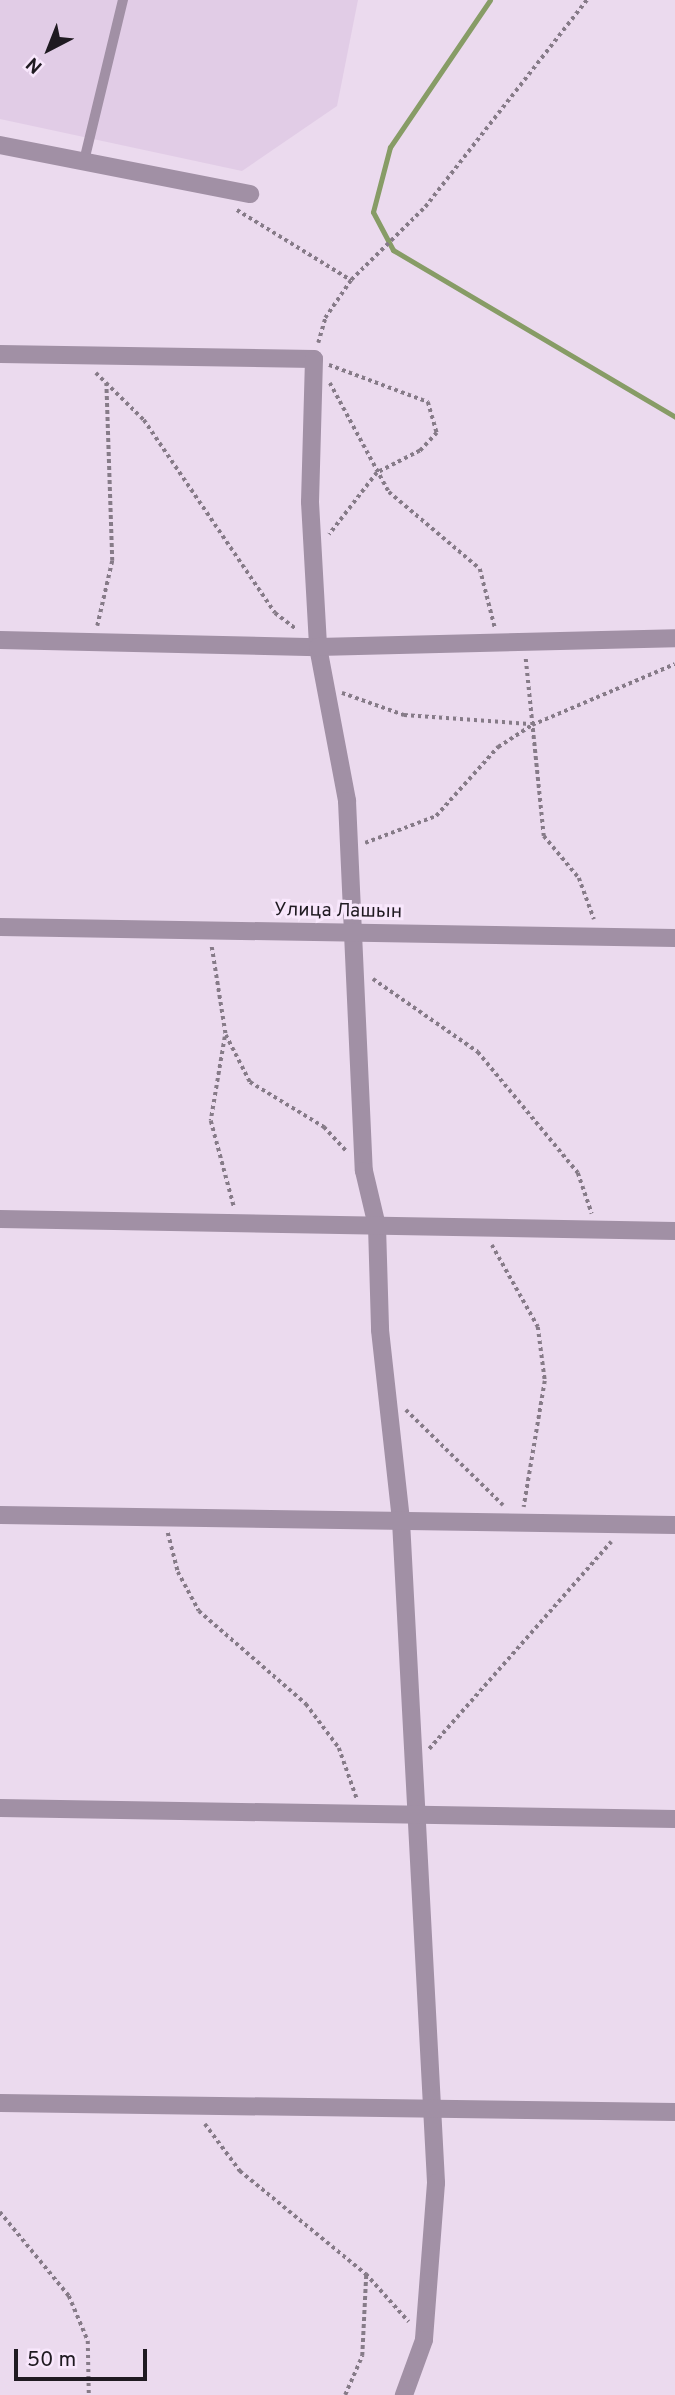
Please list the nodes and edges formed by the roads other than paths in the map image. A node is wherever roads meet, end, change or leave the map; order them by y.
1 (123, 0) edge
2 (0, 145) edge
3 (84, 162) junction
4 (250, 194) dead end
5 (0, 354) edge
6 (675, 638) edge
7 (0, 640) edge
8 (318, 647) junction
9 (0, 927) edge
10 (349, 933) junction
11 (675, 939) edge
12 (0, 1219) edge
13 (377, 1226) junction
14 (675, 1231) edge
15 (0, 1516) edge
16 (401, 1521) junction
17 (675, 1525) edge
18 (0, 1808) edge
19 (417, 1815) junction
20 (675, 1819) edge
21 (0, 2103) edge
22 (429, 2108) junction
23 (675, 2112) edge
24 (404, 2395) edge

1 - 3 lane
2 - 3 street
3 - 4 street
5 - 8 street
6 - 8 street
7 - 8 street
8 - 10 street
9 - 10 street, Улица Лашын
10 - 11 street, Улица Лашын
10 - 13 street
12 - 13 street
13 - 14 street
13 - 16 street
15 - 16 street
16 - 17 street
16 - 19 street
18 - 19 street
19 - 20 street
19 - 22 street
21 - 22 street
22 - 23 street
22 - 24 street

